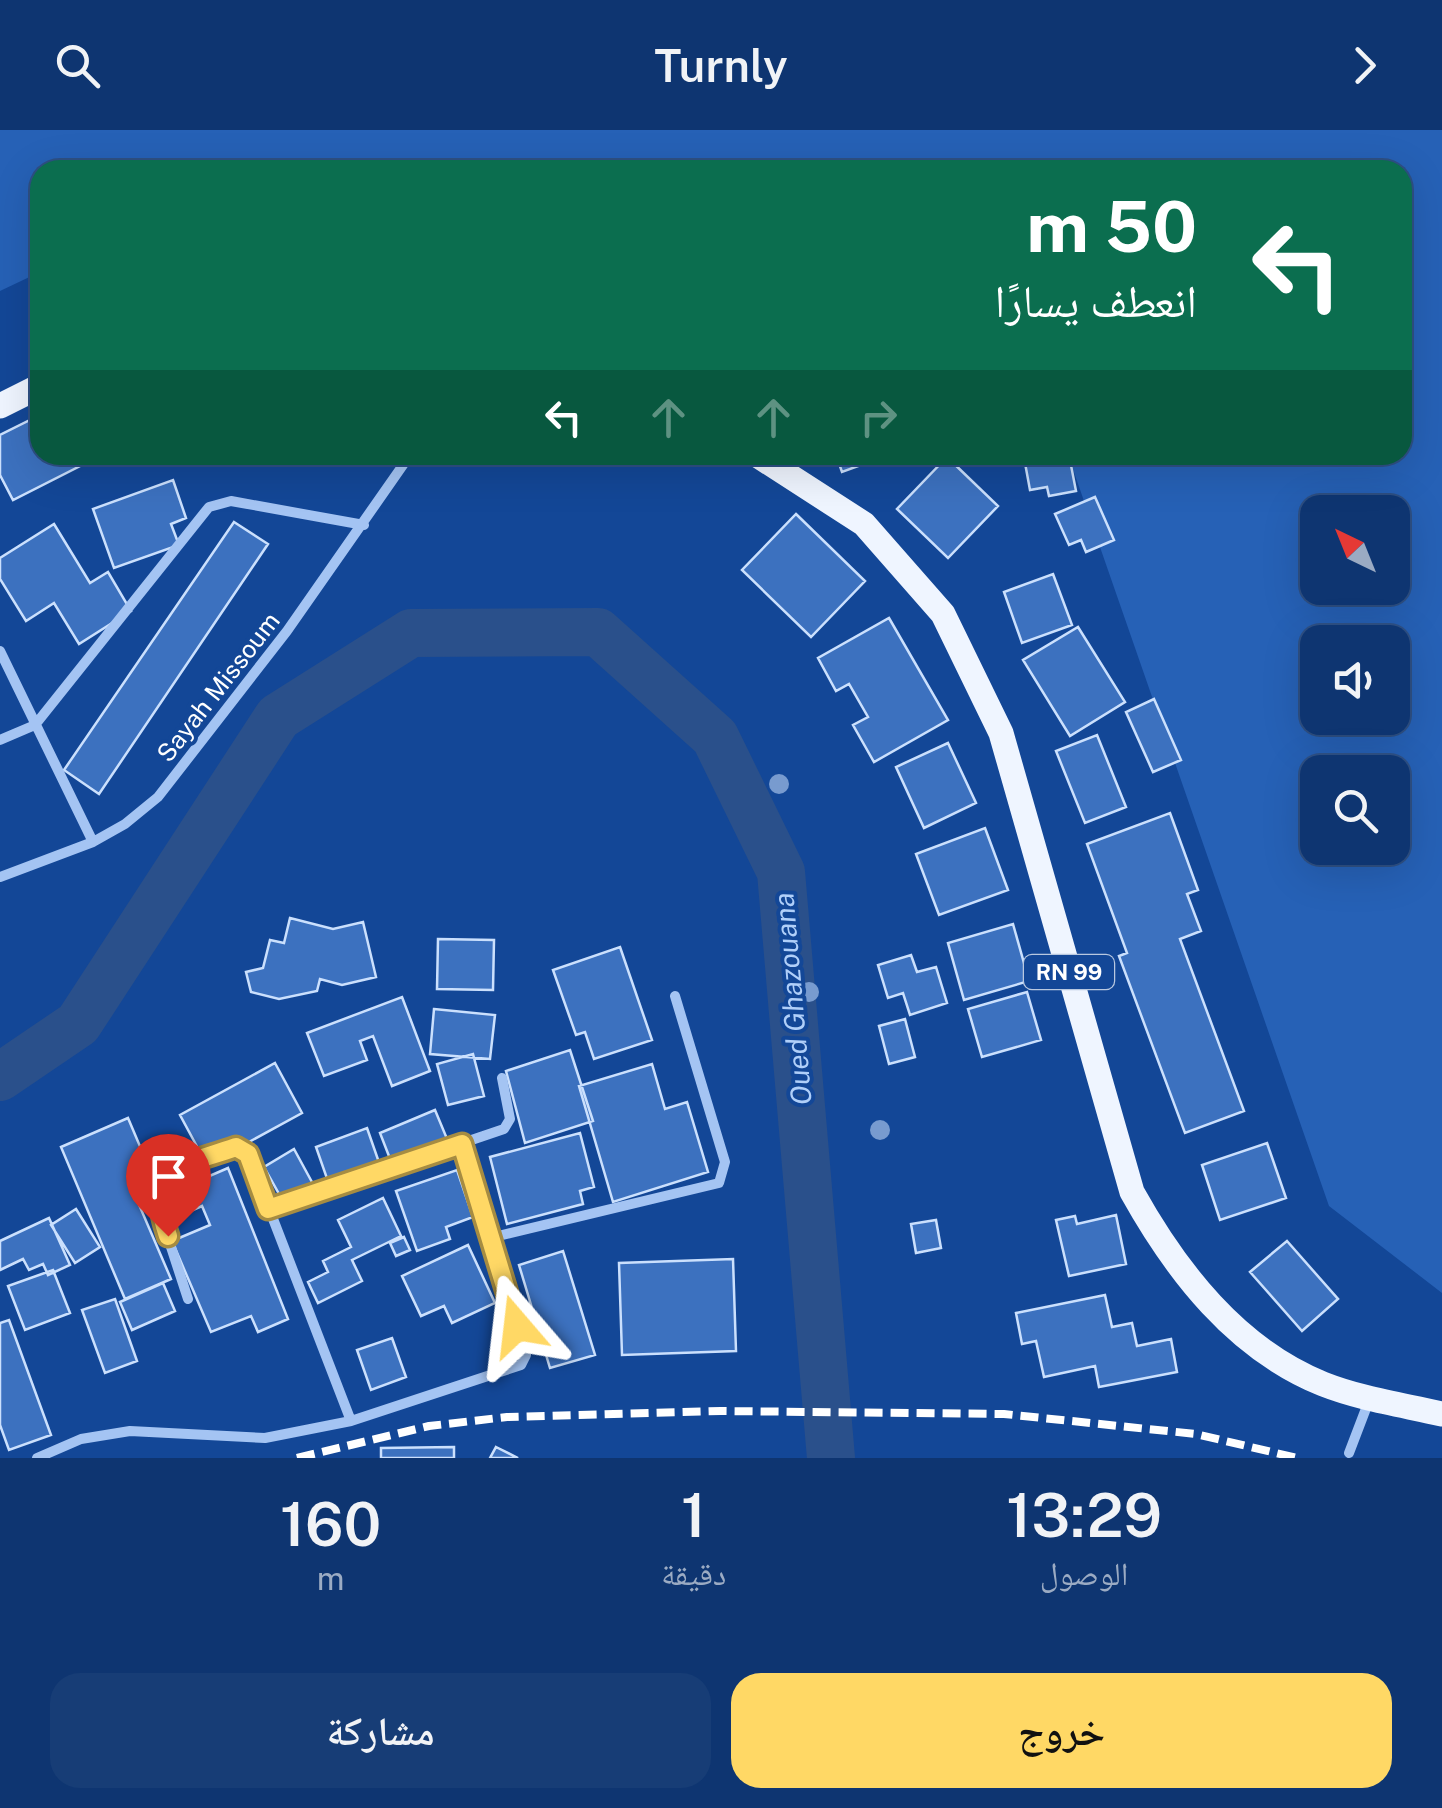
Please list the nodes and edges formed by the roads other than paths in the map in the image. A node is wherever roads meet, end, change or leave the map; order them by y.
1 (30, 385) edge
2 (30, 389) edge
3 (0, 392) edge
4 (0, 406) edge
5 (403, 465) edge
6 (773, 465) edge
7 (364, 525) junction
8 (0, 650) edge
9 (35, 725) junction
10 (0, 740) edge
11 (92, 842) junction
12 (0, 877) edge
13 (676, 996) dead end
14 (502, 1078) dead end
15 (462, 1144) junction
16 (268, 1209) junction
17 (490, 1238) junction
18 (188, 1299) dead end
19 (1370, 1397) junction
20 (1442, 1414) edge
21 (351, 1421) junction
22 (1349, 1453) dead end
23 (37, 1458) edge

1 - 3 main road
2 - 4 main road
5 - 7 street, Sayah Missoum
6 - 19 main road, RN 99
7 - 9 street
7 - 11 street, Sayah Missoum
8 - 9 street
9 - 10 street
9 - 11 street
11 - 12 street, Sayah Missoum
13 - 17 street
14 - 15 street
15 - 16 street
15 - 17 street
16 - 18 street
16 - 21 street
17 - 21 street
19 - 20 main road, RN 99
19 - 22 street
21 - 23 street

